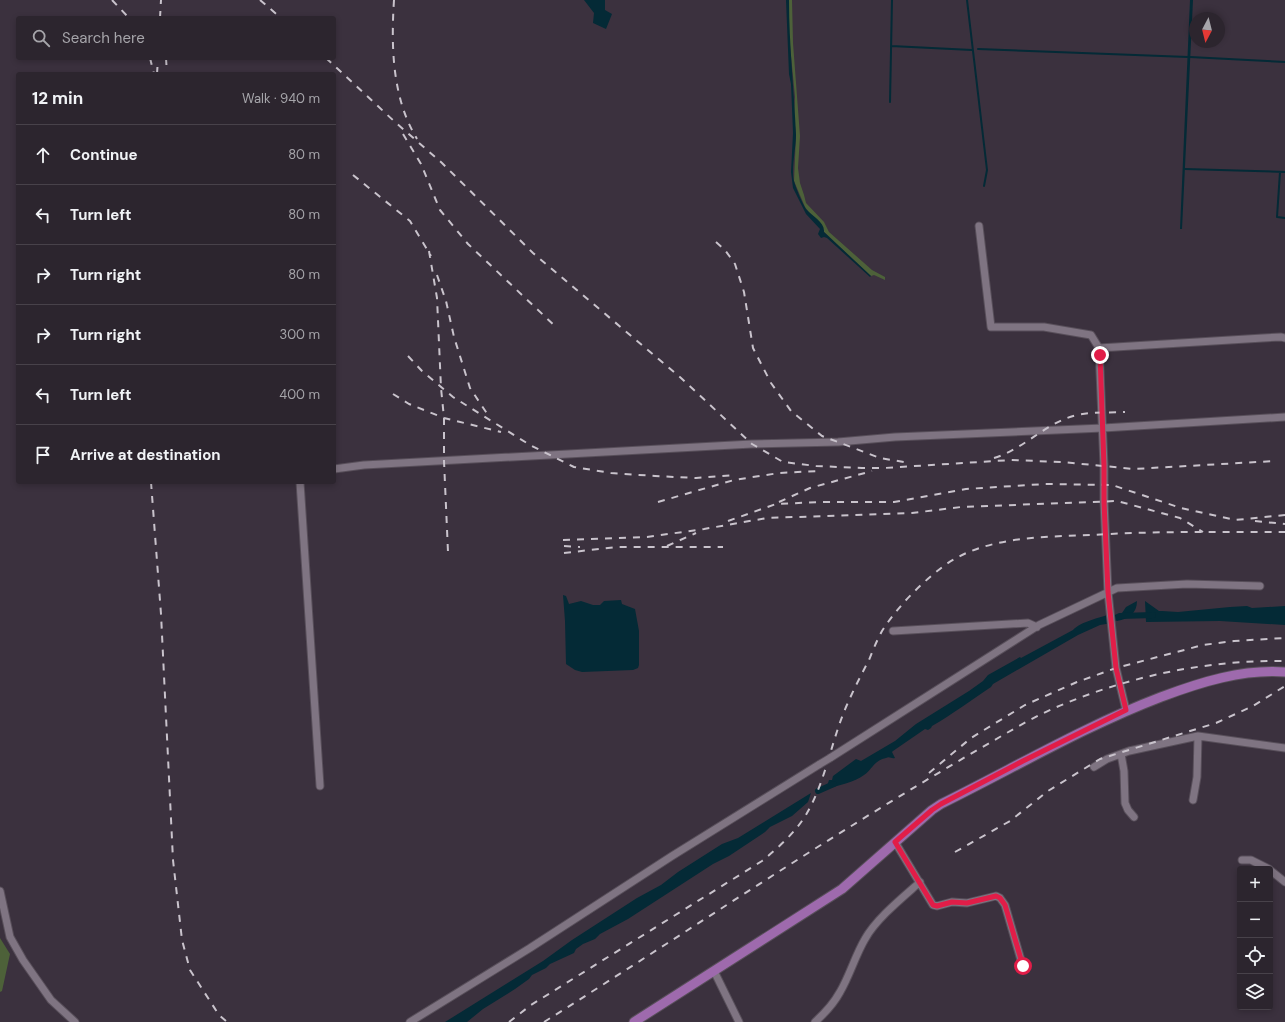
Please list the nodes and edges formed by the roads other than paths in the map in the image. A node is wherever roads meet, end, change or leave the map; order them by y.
1 (979, 226) dead end
2 (1285, 338) edge
3 (1099, 348) junction
4 (1285, 417) edge
5 (1103, 428) junction
6 (336, 469) edge
7 (300, 484) edge
8 (1260, 586) dead end
9 (1108, 592) junction
10 (1037, 627) junction
11 (893, 631) dead end
12 (1285, 672) edge
13 (1126, 710) junction
14 (1198, 736) junction
15 (1285, 748) edge
16 (1121, 754) junction
17 (1094, 767) dead end
18 (320, 786) dead end
19 (1193, 800) dead end
20 (1134, 817) dead end
21 (895, 842) junction
22 (1242, 860) dead end
23 (1264, 866) edge
24 (1273, 872) edge
25 (920, 882) junction
26 (1285, 882) edge
27 (0, 890) edge
28 (1023, 966) dead end
29 (714, 971) junction
30 (75, 1022) edge
31 (410, 1022) edge
32 (634, 1022) edge
33 (740, 1022) edge
34 (815, 1022) edge

1 - 3 street
2 - 3 street
3 - 5 street
4 - 5 street
5 - 6 street
5 - 9 street
7 - 18 street
8 - 9 street
9 - 10 street
9 - 13 street
10 - 11 street
10 - 31 street, bridge
12 - 13 main road
13 - 21 main road
14 - 15 street
14 - 16 street
14 - 19 street
16 - 17 street
16 - 20 street
21 - 25 street
21 - 29 main road
22 - 23 street
24 - 26 street
25 - 28 street
25 - 34 street
27 - 30 street
29 - 32 main road
29 - 33 street

